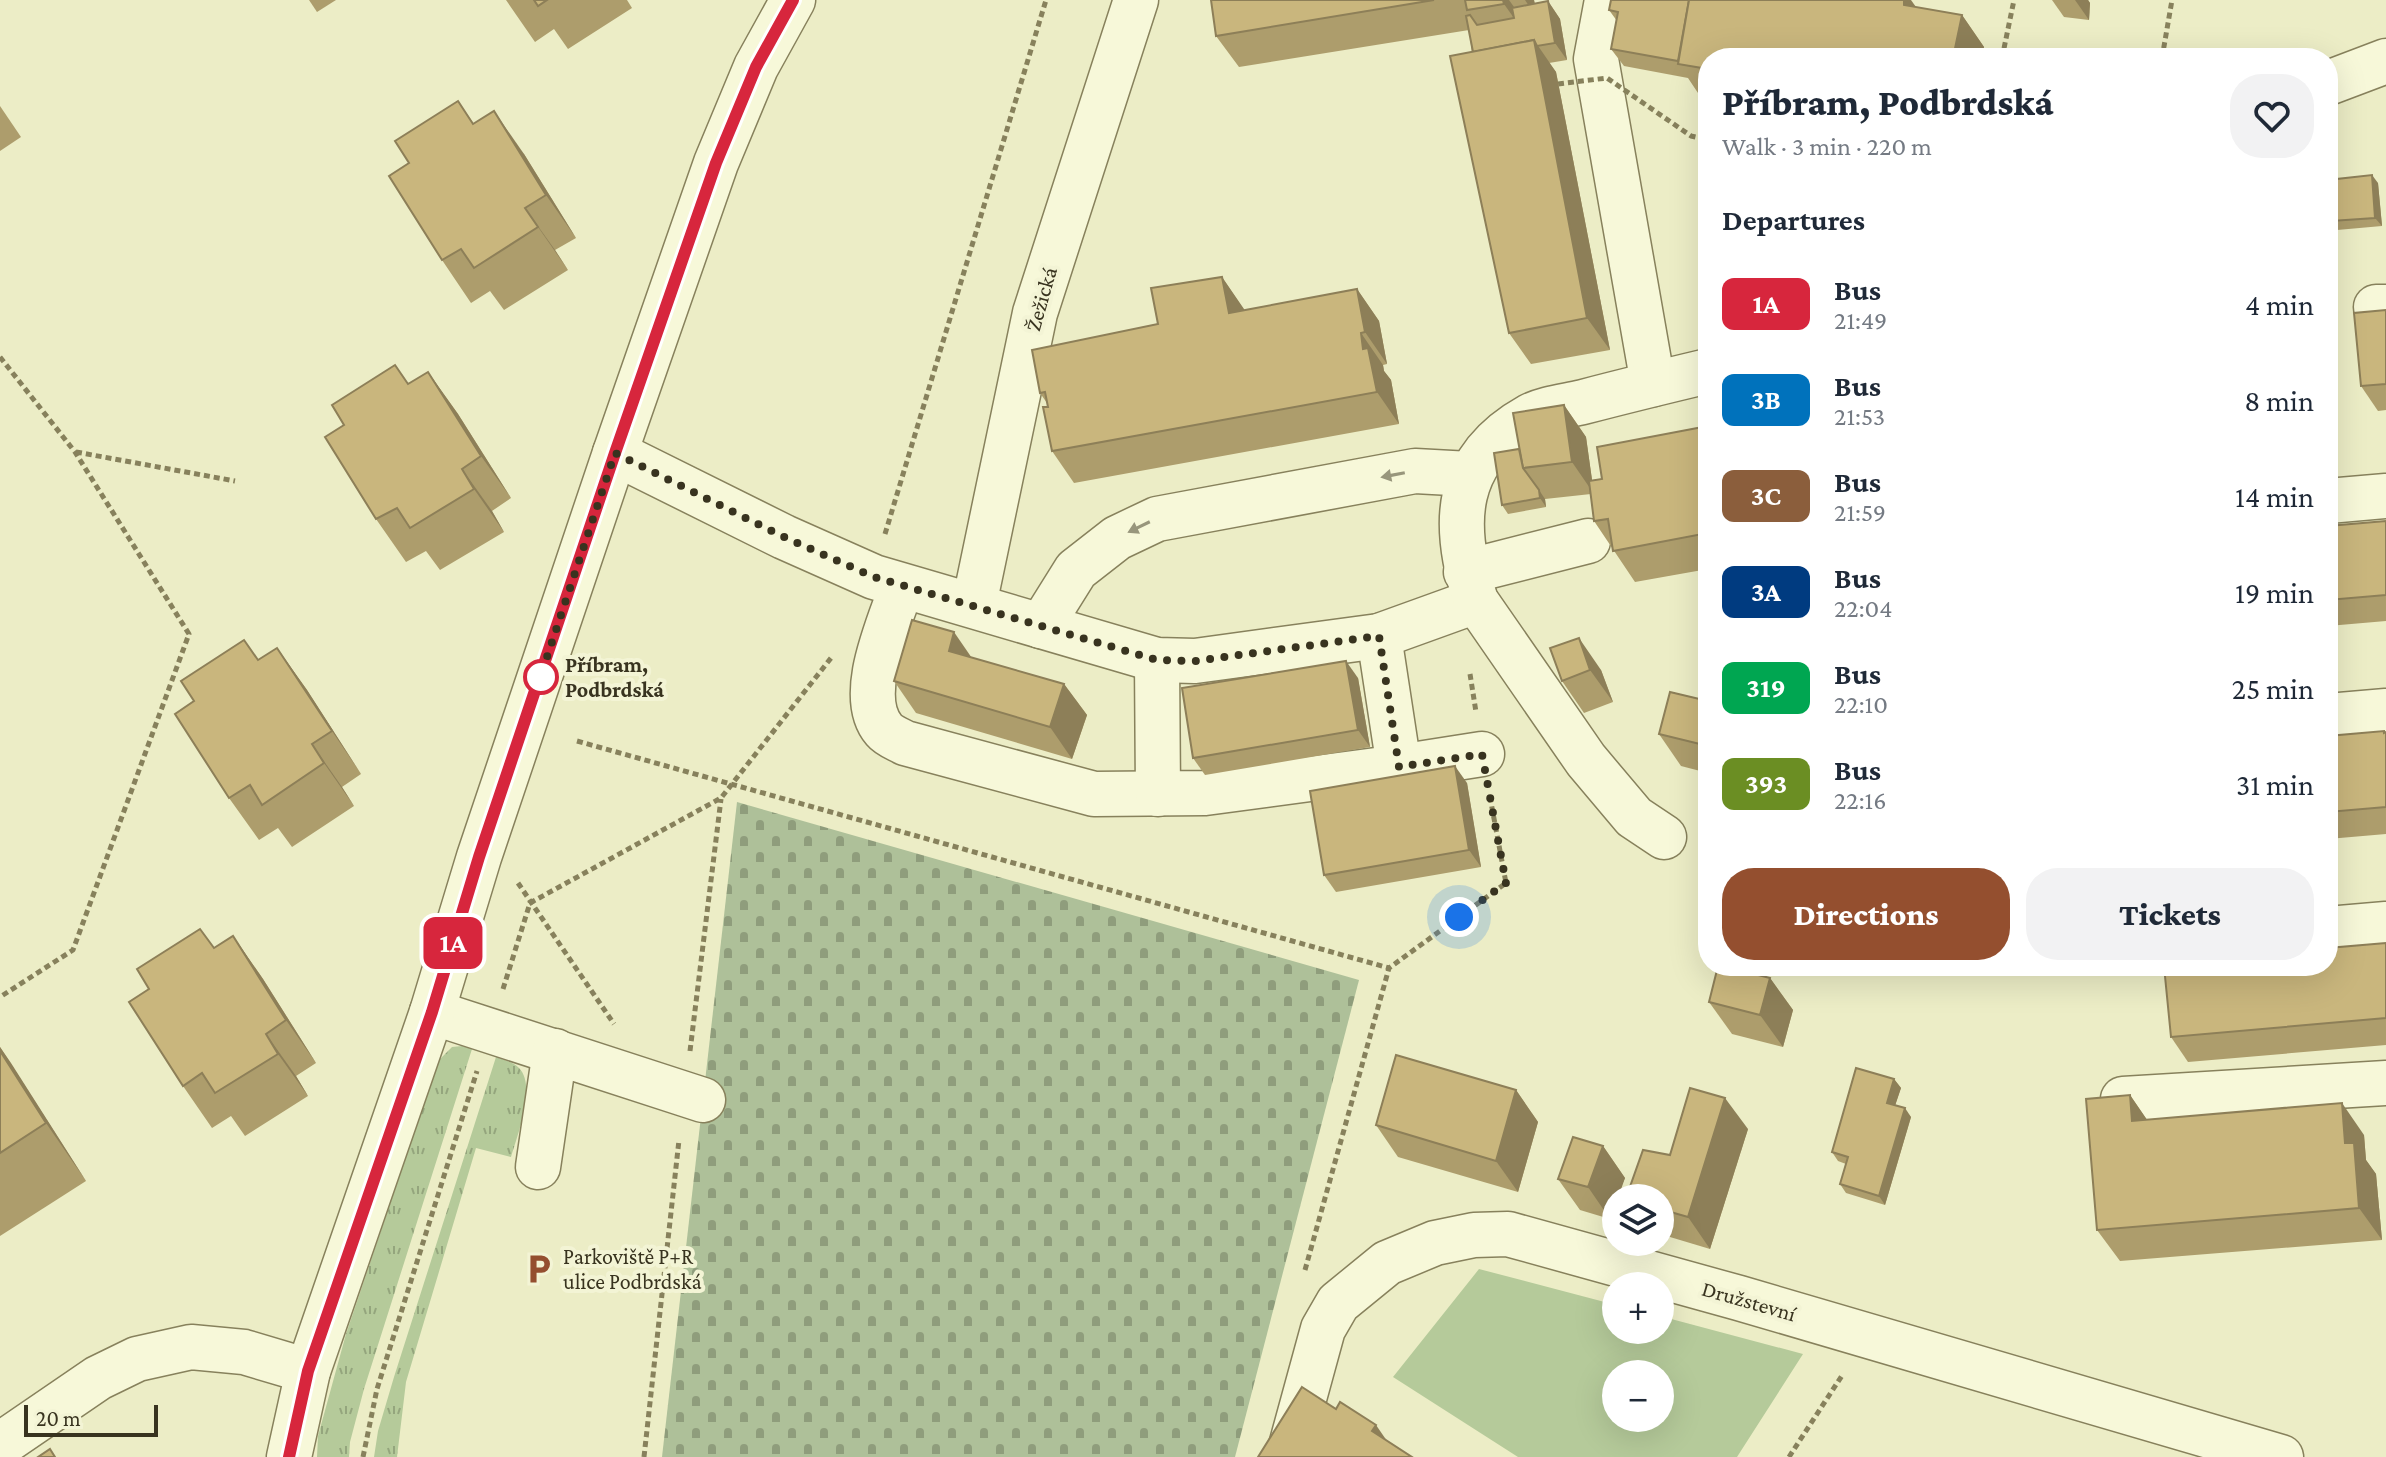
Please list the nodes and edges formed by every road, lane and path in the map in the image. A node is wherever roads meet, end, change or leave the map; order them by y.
1 (793, 0) edge
2 (1046, 0) edge
3 (1136, 0) edge
4 (1607, 0) edge
5 (2014, 0) edge
6 (2172, 0) edge
7 (2004, 48) edge
8 (2164, 48) edge
9 (2386, 61) edge
10 (2338, 79) edge
11 (1558, 84) dead end
12 (1698, 138) edge
13 (0, 359) edge
14 (1698, 373) edge
15 (1653, 384) junction
16 (75, 452) junction
17 (615, 453) junction
18 (1470, 474) junction
19 (235, 481) dead end
20 (2386, 496) edge
21 (2338, 500) edge
22 (1588, 541) edge
23 (891, 571) junction
24 (1467, 593) junction
25 (974, 605) junction
26 (1041, 626) junction
27 (1379, 636) junction
28 (835, 653) dead end
29 (1157, 660) junction
30 (2386, 711) edge
31 (2338, 715) edge
32 (577, 741) dead end
33 (1482, 754) junction
34 (1399, 767) junction
35 (733, 784) junction
36 (1158, 794) junction
37 (721, 798) junction
38 (1664, 837) dead end
39 (515, 879) dead end
40 (530, 903) junction
41 (2386, 924) edge
42 (2338, 928) edge
43 (1389, 968) junction
44 (502, 994) dead end
45 (0, 997) edge
46 (432, 1012) junction
47 (555, 1051) junction
48 (478, 1070) dead end
49 (2386, 1083) edge
50 (681, 1093) junction
51 (2123, 1099) edge
52 (538, 1167) dead end
53 (1303, 1277) dead end
54 (1846, 1369) dead end
55 (308, 1371) junction
56 (0, 1445) edge
57 (289, 1457) edge
58 (363, 1457) edge
59 (644, 1457) edge
60 (1288, 1457) edge
61 (1789, 1457) edge
62 (2281, 1457) edge

1 - 17 street
2 - 23 path
3 - 25 street, Žežická
4 - 15 street
5 - 7 path
6 - 8 path
9 - 10 street
11 - 12 path, bridge
13 - 16 path
14 - 15 street
15 - 18 street
16 - 19 path
16 - 45 path
17 - 23 street
17 - 46 street
18 - 24 street
18 -> 26 street
20 - 21 street
22 - 24 street
23 - 25 street
23 - 36 street
24 - 27 street
24 - 33 path
24 - 38 street
25 - 26 street
26 - 29 street
27 - 29 street
27 - 34 street
28 - 35 path
29 - 36 street
30 - 31 street
32 - 35 path
33 - 34 street
33 - 43 path
34 - 36 street
35 - 37 path
35 - 43 path
37 - 40 path
37 - 50 path
39 - 40 path
40 - 44 path
40 - 50 path
41 - 42 street
43 - 53 path
46 - 47 street
46 - 55 street
47 - 50 street
47 - 52 street
48 - 58 path
49 - 51 street
50 - 59 path
54 - 61 path
55 - 56 street
55 - 57 street
60 - 62 street, Družstevní

